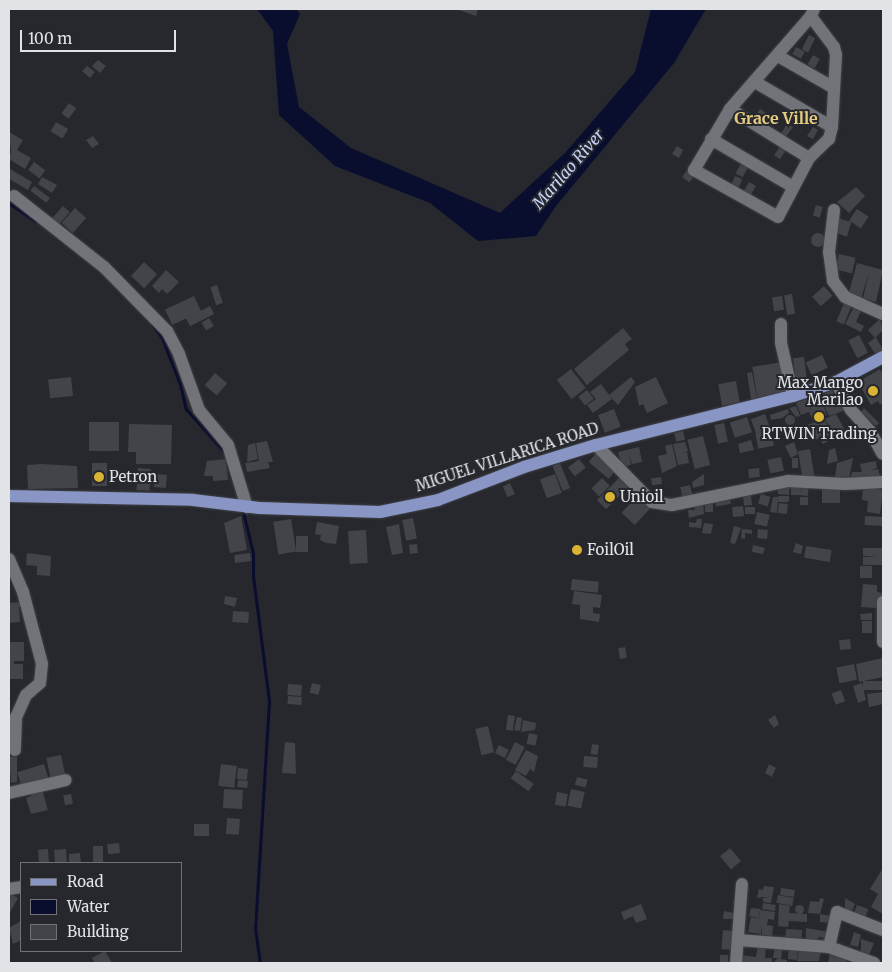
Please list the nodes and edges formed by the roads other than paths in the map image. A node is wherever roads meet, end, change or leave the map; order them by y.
1 (812, 12) edge
2 (778, 56) junction
3 (755, 82) junction
4 (834, 88) junction
5 (730, 109) junction
6 (832, 126) junction
7 (711, 139) junction
8 (809, 158) junction
9 (793, 187) junction
10 (14, 196) dead end
11 (834, 210) dead end
12 (883, 314) edge
13 (781, 324) dead end
14 (883, 357) edge
15 (836, 382) junction
16 (793, 396) junction
17 (596, 444) junction
18 (883, 454) edge
19 (883, 482) edge
20 (9, 496) edge
21 (247, 507) junction
22 (9, 558) edge
23 (883, 602) edge
24 (883, 642) edge
25 (15, 750) dead end
26 (66, 780) dead end
27 (9, 793) edge
28 (742, 884) dead end
29 (883, 930) edge
30 (738, 940) junction
31 (829, 947) junction
32 (736, 963) edge
33 (873, 963) edge

1 - 2 street
1 - 4 street
2 - 3 street
2 - 4 street
3 - 5 street
3 - 6 street
4 - 6 street
5 - 7 street
5 - 8 street
6 - 8 street
7 - 9 street
7 - 9 street
8 - 9 street
10 - 21 street
11 - 12 street
13 - 16 street
14 - 15 main road, MIGUEL VILLARICA ROAD
15 - 16 main road, MIGUEL VILLARICA ROAD
15 - 18 street
16 - 17 main road, MIGUEL VILLARICA ROAD
17 - 19 street
17 - 21 main road, MIGUEL VILLARICA ROAD
20 - 21 main road, MIGUEL VILLARICA ROAD
22 - 25 street
23 - 24 street
26 - 27 street
28 - 30 street
29 - 31 street
30 - 31 street
30 - 32 street
31 - 33 street

